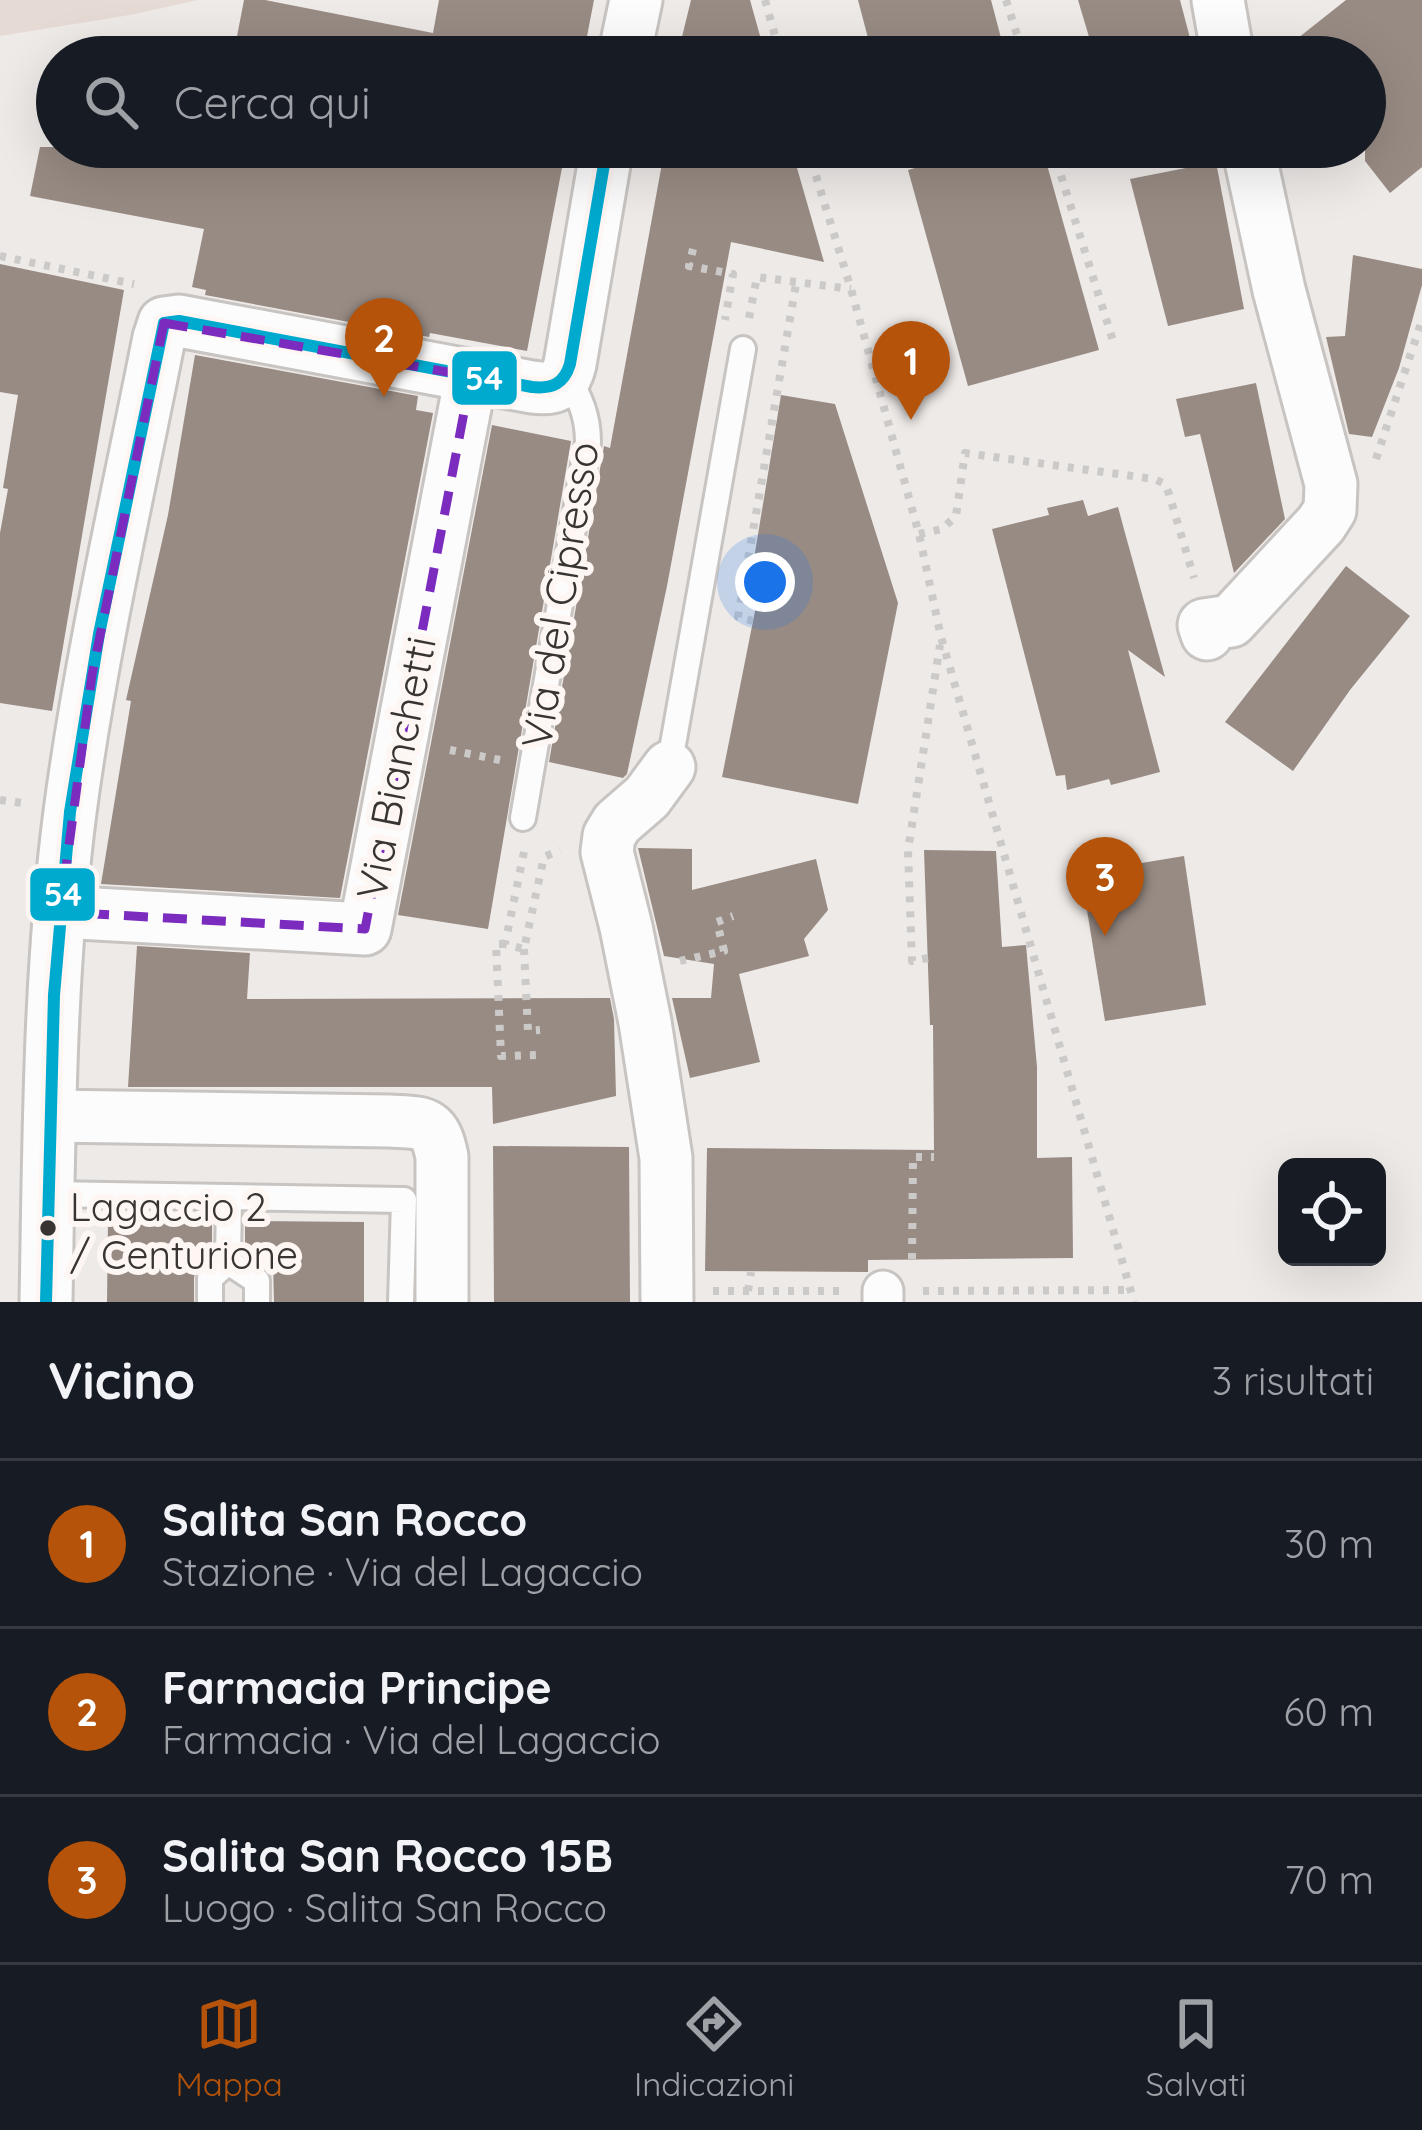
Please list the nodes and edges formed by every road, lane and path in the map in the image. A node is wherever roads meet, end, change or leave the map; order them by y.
1 (636, 0) edge
2 (765, 0) edge
3 (1006, 0) edge
4 (1218, 0) edge
5 (628, 36) edge
6 (775, 36) edge
7 (1017, 36) edge
8 (1224, 36) edge
9 (603, 168) edge
10 (814, 168) edge
11 (1059, 168) edge
12 (1253, 168) edge
13 (693, 249) dead end
14 (0, 256) edge
15 (734, 274) dead end
16 (138, 284) dead end
17 (796, 284) junction
18 (851, 289) junction
19 (1422, 320) edge
20 (1114, 344) dead end
21 (743, 349) joint
22 (471, 376) junction
23 (567, 376) junction
24 (1332, 493) junction
25 (919, 534) junction
26 (753, 621) dead end
27 (1206, 630) joint
28 (941, 637) junction
29 (669, 767) joint
30 (523, 818) dead end
31 (60, 912) junction
32 (733, 916) dead end
33 (505, 944) dead end
34 (524, 949) dead end
35 (928, 958) dead end
36 (661, 966) dead end
37 (540, 1030) dead end
38 (540, 1055) dead end
39 (50, 1116) junction
40 (934, 1156) dead end
41 (48, 1194) junction
42 (229, 1197) junction
43 (228, 1262) junction
44 (751, 1271) dead end
45 (893, 1289) edge
46 (748, 1291) dead end
47 (46, 1302) edge
48 (210, 1302) edge
49 (257, 1302) edge
50 (401, 1302) edge
51 (442, 1302) edge
52 (667, 1302) edge
53 (1134, 1302) edge

1 - 5 street
2 - 6 path
3 - 7 path
4 - 8 street
9 - 23 street
10 - 18 path
11 - 20 path
12 - 24 street
13 - 15 path
14 - 16 path
17 - 18 path
17 - 21 path
17 - 26 path
18 - 25 path
19 - 24 path
21 - 29 lane
22 - 23 street
22 - 31 street, Via Bianchetti
22 - 31 street
23 - 30 lane, Via del Cipresso
24 - 27 street
25 - 27 path
25 - 28 path
28 - 35 path
28 - 53 path
29 - 52 street
31 - 39 street
32 - 36 path
33 - 38 path
34 - 37 path
39 - 41 street
39 - 51 street
40 - 45 path
41 - 42 lane
41 - 47 street
42 - 43 lane
42 - 50 lane
43 - 48 lane
43 - 49 lane
44 - 46 path

